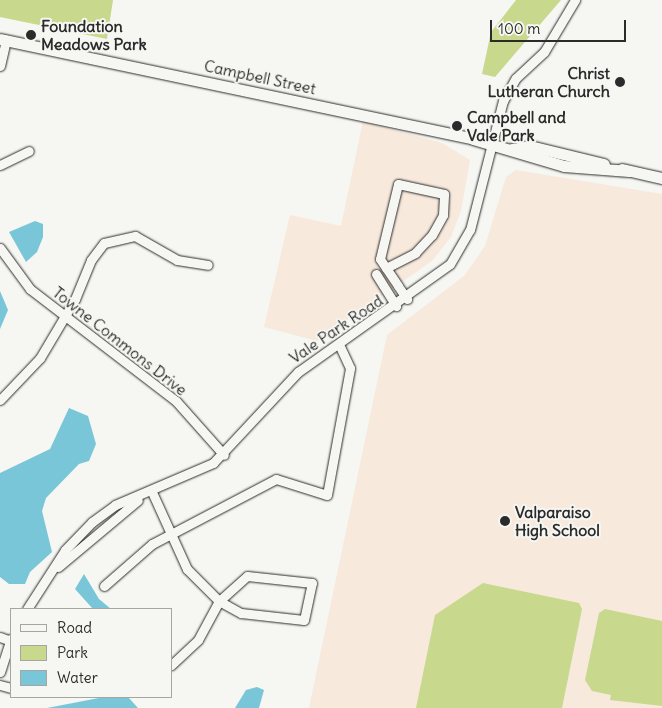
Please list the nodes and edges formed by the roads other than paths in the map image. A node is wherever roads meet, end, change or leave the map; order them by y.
1 (575, 0) edge
2 (3, 39) edge
3 (0, 66) edge
4 (492, 144) junction
5 (29, 151) dead end
6 (0, 165) edge
7 (662, 178) edge
8 (0, 248) edge
9 (208, 265) dead end
10 (386, 268) junction
11 (376, 274) dead end
12 (406, 299) junction
13 (396, 306) junction
14 (65, 317) junction
15 (340, 344) junction
16 (0, 400) edge
17 (224, 455) junction
18 (152, 492) junction
19 (171, 535) junction
20 (104, 586) dead end
21 (219, 601) junction
22 (28, 608) edge
23 (10, 643) edge
24 (172, 664) edge
25 (0, 672) edge

1 - 4 street, Vale Park Road
2 - 3 street
2 - 4 main road, Campbell Street
4 - 7 main road, Campbell Street
4 - 12 street, Vale Park Road
5 - 6 street
8 - 14 street, Towne Commons Drive
9 - 14 street
10 - 10 street
10 - 12 street
11 - 13 street
12 - 13 street, Vale Park Road
13 - 15 street, Vale Park Road
14 - 16 street
14 - 17 street, Towne Commons Drive
15 - 17 street, Vale Park Road
15 - 19 street
17 - 18 street, Vale Park Road
18 - 19 street
18 - 22 street, Vale Park Road
19 - 20 street
19 - 21 street
21 - 21 street
21 - 24 street
23 - 25 street

